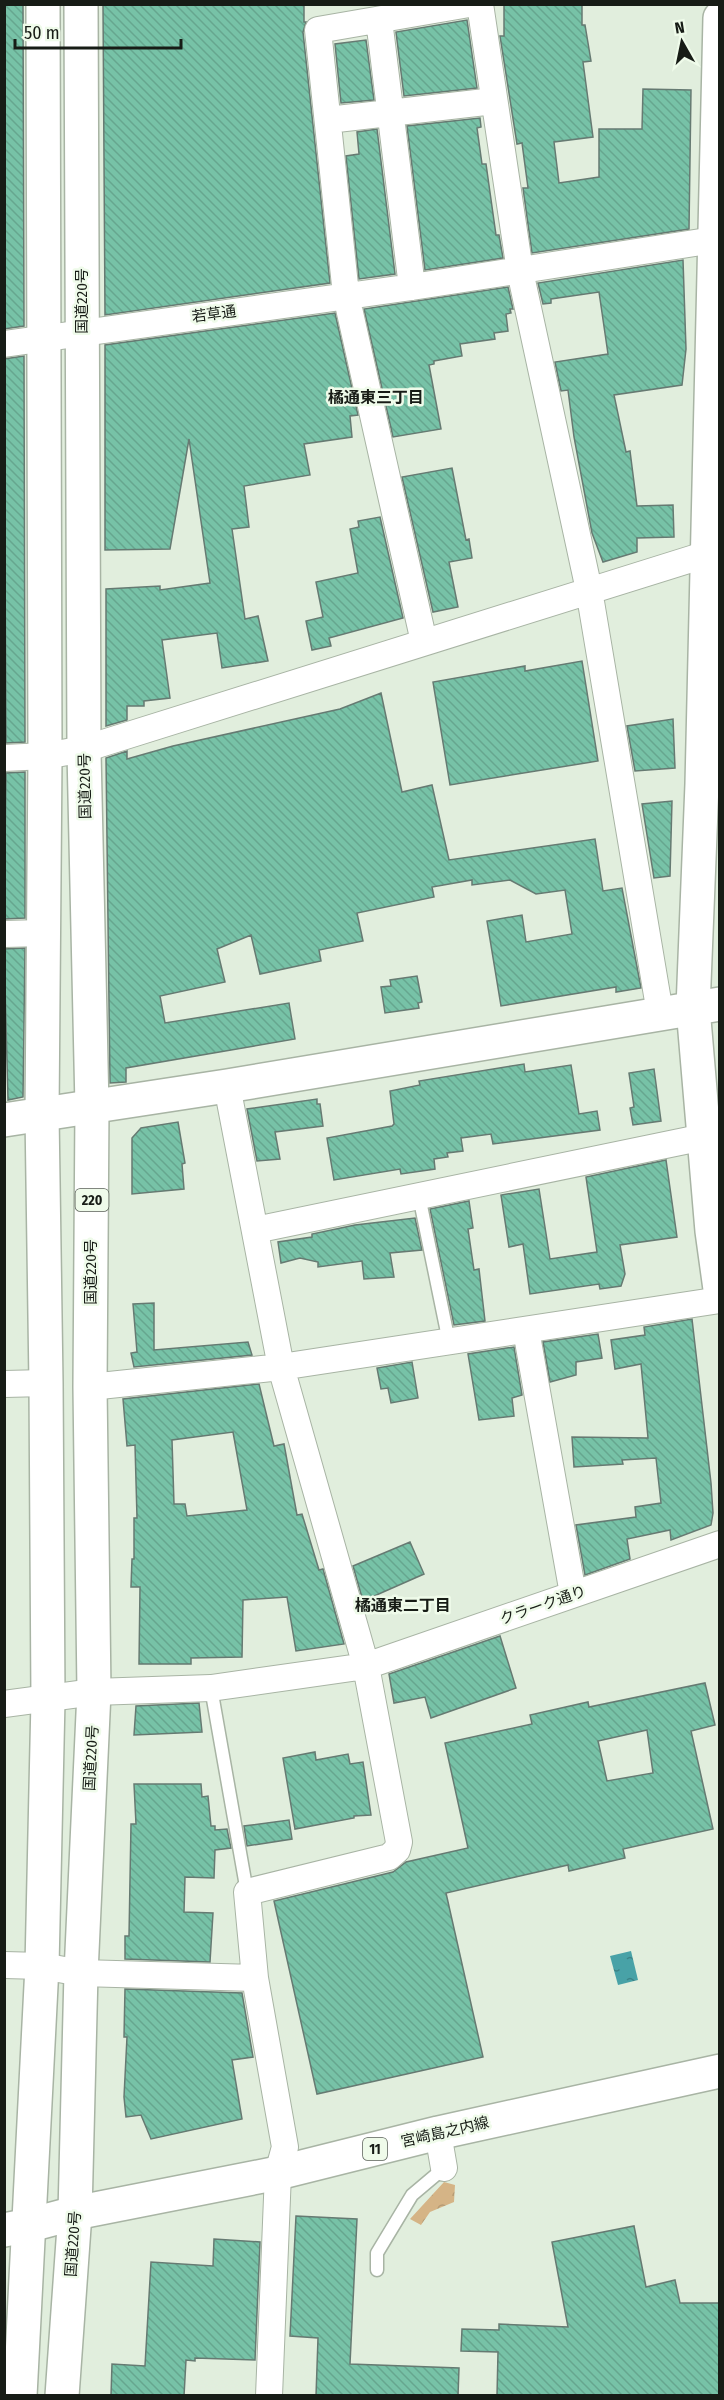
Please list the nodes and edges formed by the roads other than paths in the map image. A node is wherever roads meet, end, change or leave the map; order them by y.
1 (43, 4) edge
2 (81, 4) edge
3 (469, 4) edge
4 (480, 4) edge
5 (720, 18) edge
6 (378, 20) junction
7 (494, 102) junction
8 (389, 112) junction
9 (328, 120) junction
10 (717, 240) edge
11 (520, 271) junction
12 (412, 287) junction
13 (346, 296) junction
14 (82, 333) junction
15 (45, 337) junction
16 (4, 344) edge
17 (714, 551) edge
18 (589, 590) junction
19 (424, 642) junction
20 (84, 749) junction
21 (45, 756) junction
22 (4, 758) edge
23 (711, 783) edge
24 (43, 933) junction
25 (4, 934) edge
26 (706, 1006) edge
27 (660, 1012) junction
28 (227, 1086) junction
29 (92, 1107) junction
30 (42, 1114) junction
31 (4, 1120) edge
32 (704, 1137) junction
33 (419, 1196) junction
34 (255, 1230) junction
35 (716, 1230) edge
36 (720, 1289) edge
37 (720, 1300) edge
38 (526, 1330) junction
39 (449, 1342) junction
40 (281, 1367) junction
41 (46, 1383) junction
42 (4, 1384) edge
43 (90, 1387) junction
44 (720, 1544) edge
45 (573, 1594) junction
46 (366, 1666) junction
47 (211, 1688) junction
48 (94, 1692) junction
49 (48, 1700) junction
50 (4, 1704) edge
51 (247, 1892) junction
52 (4, 1965) edge
53 (42, 1966) junction
54 (81, 1974) junction
55 (255, 1978) junction
56 (720, 2072) edge
57 (438, 2133) junction
58 (444, 2168) joint
59 (278, 2173) junction
60 (75, 2214) junction
61 (17, 2228) edge
62 (377, 2270) dead end
63 (20, 2396) edge
64 (62, 2396) edge
65 (269, 2396) edge

1 - 15 main road
2 - 14 main road, 国道220号 / 220
3 - 6 street
4 - 7 street
5 - 10 main road
6 - 8 street
6 - 9 street
7 - 8 street
7 - 11 street
8 - 9 street
8 - 12 street
9 - 13 street
10 - 11 street, 若草通
10 - 17 main road
11 - 12 street, 若草通
11 - 18 street
12 - 13 street, 若草通
13 - 14 street, 若草通
13 - 19 street
14 - 15 street, 若草通
14 - 20 main road, 国道220号 / 220
15 - 16 street, 若草通
15 - 21 main road
17 - 18 street
17 - 23 main road
18 - 19 street
18 - 27 street
19 - 20 street
20 - 21 street
20 - 29 main road, 国道220号 / 220
21 - 22 street
21 - 24 main road
23 - 26 main road
24 - 25 street
24 - 30 main road
26 - 27 main road
26 - 32 main road
27 - 28 main road
28 - 29 main road
28 - 34 street
29 - 30 main road
29 - 43 main road, 国道220号 / 220
30 - 31 main road
30 - 41 main road
32 - 33 street
32 - 35 main road
33 - 34 street
33 - 39 lane
34 - 40 street
35 - 36 main road
37 - 38 street
38 - 39 street
38 - 45 street
39 - 40 street
40 - 43 street
40 - 46 street
41 - 42 street
41 - 49 main road
43 - 48 main road, 国道220号 / 220
44 - 45 street, クラーク通り
45 - 46 street, クラーク通り
46 - 47 street, クラーク通り
46 - 51 street
47 - 48 street, クラーク通り
47 - 51 lane
48 - 49 street, クラーク通り
48 - 54 main road, 国道220号 / 220
49 - 50 street, クラーク通り
49 - 53 main road
51 - 55 street
52 - 53 street
53 - 54 street
53 - 61 main road
54 - 55 street
54 - 60 main road, 国道220号 / 220
55 - 59 street
56 - 57 main road, 宮崎島之内線 / 11
57 - 58 street
57 - 59 main road, 宮崎島之内線 / 11
58 - 62 lane
59 - 60 main road, 宮崎島之内線 / 11
59 - 65 street
60 - 61 main road, 宮崎島之内線 / 11
60 - 64 main road, 国道220号 / 220
61 - 63 main road

